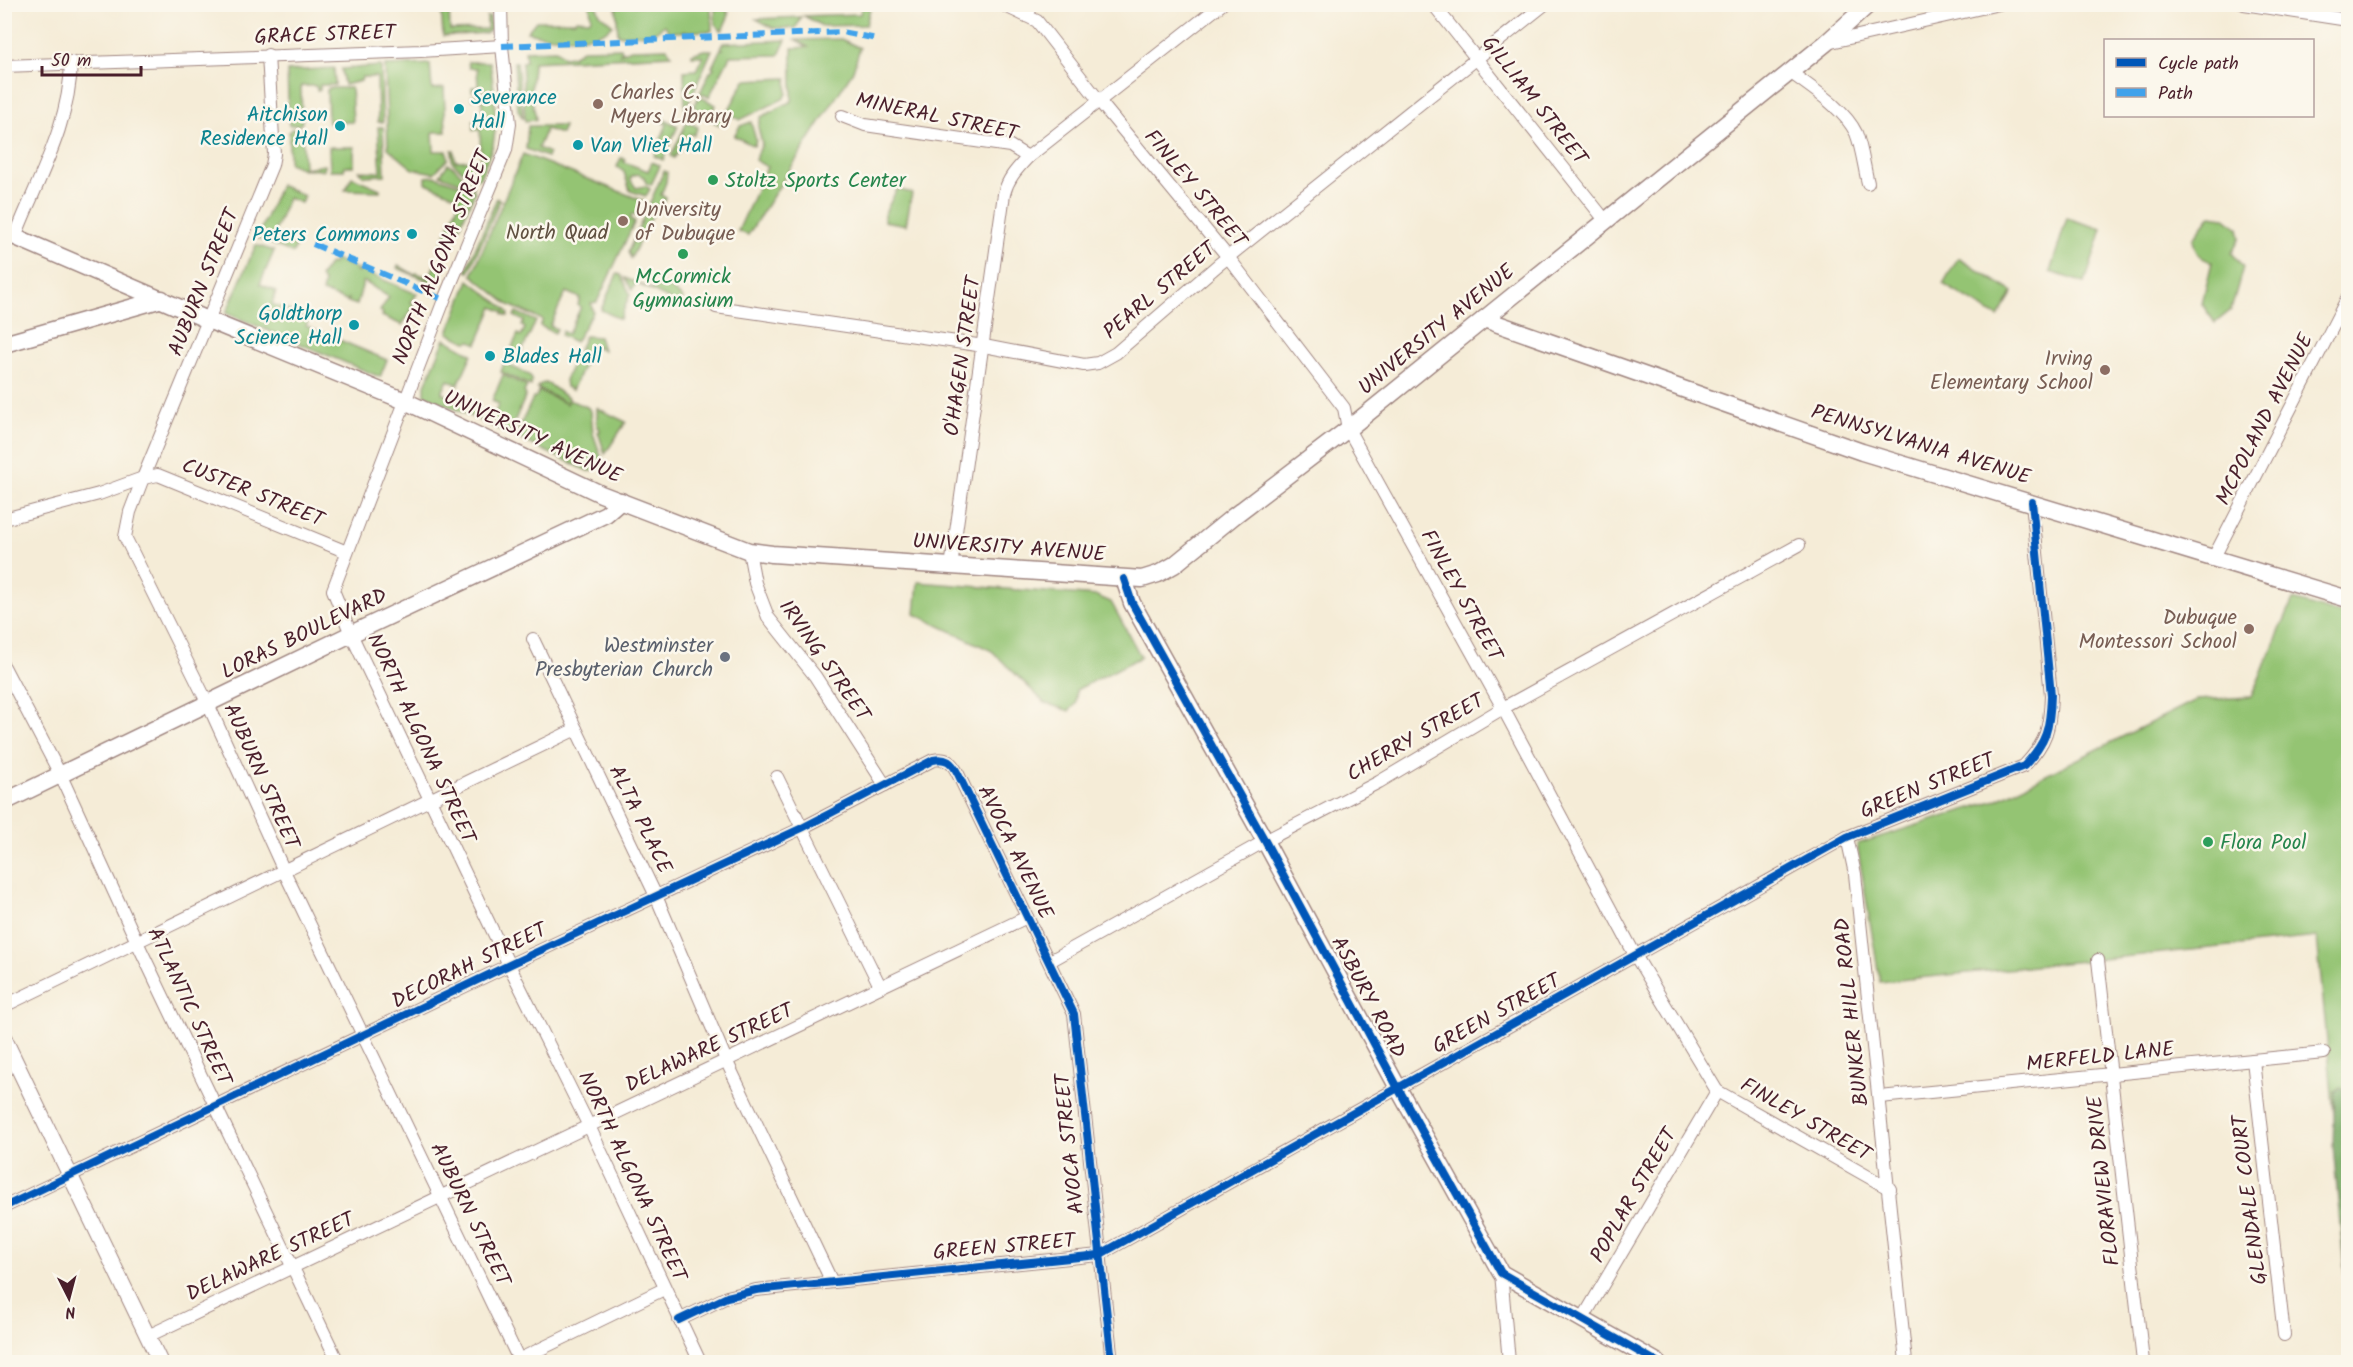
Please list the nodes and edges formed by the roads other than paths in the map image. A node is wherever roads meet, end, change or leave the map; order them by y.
1 (501, 4) edge
2 (1001, 4) edge
3 (1034, 4) edge
4 (1222, 4) edge
5 (1433, 4) edge
6 (1545, 4) edge
7 (1869, 4) edge
8 (1999, 4) edge
9 (2244, 4) edge
10 (1026, 15) junction
11 (2349, 20) edge
12 (1826, 43) junction
13 (502, 46) junction
14 (268, 55) junction
15 (1478, 58) junction
16 (71, 62) junction
17 (4, 66) edge
18 (1790, 72) junction
19 (1100, 102) junction
20 (842, 116) dead end
21 (1028, 157) junction
22 (1868, 183) dead end
23 (1605, 220) junction
24 (10, 235) edge
25 (1228, 257) junction
26 (2349, 297) edge
27 (162, 299) junction
28 (716, 307) dead end
29 (1485, 319) junction
30 (208, 320) junction
31 (4, 345) edge
32 (984, 346) junction
33 (405, 401) junction
34 (1348, 429) junction
35 (143, 478) junction
36 (621, 501) junction
37 (2032, 502) junction
38 (4, 519) edge
39 (1799, 545) dead end
40 (749, 551) junction
41 (347, 552) junction
42 (2213, 559) junction
43 (951, 567) junction
44 (1124, 579) junction
45 (2349, 599) edge
46 (351, 634) junction
47 (533, 639) dead end
48 (4, 667) edge
49 (208, 704) junction
50 (1503, 708) junction
51 (576, 729) junction
52 (948, 760) joint
53 (61, 776) junction
54 (777, 777) dead end
55 (885, 785) junction
56 (430, 801) junction
57 (4, 802) edge
58 (802, 828) junction
59 (1847, 837) junction
60 (1265, 841) junction
61 (284, 871) junction
62 (656, 896) junction
63 (1027, 917) junction
64 (137, 942) junction
65 (1635, 955) junction
66 (2098, 960) dead end
67 (1050, 961) junction
68 (509, 965) junction
69 (880, 986) junction
70 (4, 1006) edge
71 (363, 1036) junction
72 (4, 1038) edge
73 (2324, 1053) dead end
74 (726, 1060) junction
75 (2253, 1060) junction
76 (2110, 1074) junction
77 (1398, 1088) junction
78 (1717, 1091) junction
79 (1880, 1097) junction
80 (215, 1106) junction
81 (589, 1126) junction
82 (69, 1176) junction
83 (1890, 1189) junction
84 (442, 1196) junction
85 (4, 1207) edge
86 (1099, 1255) junction
87 (291, 1267) junction
88 (1501, 1273) junction
89 (831, 1280) junction
90 (664, 1289) junction
91 (680, 1320) junction
92 (1582, 1320) junction
93 (2284, 1335) dead end
94 (148, 1336) junction
95 (517, 1361) edge
96 (160, 1362) edge
97 (338, 1362) edge
98 (700, 1362) edge
99 (1112, 1362) edge
100 (1509, 1362) edge
101 (1657, 1362) edge
102 (1906, 1362) edge
103 (2143, 1362) edge

1 - 13 street, NORTH ALGONA STREET
2 - 10 street, FINLEY STREET
3 - 10 street
4 - 19 street, MINERAL STREET
5 - 15 street, GILLIAM STREET
6 - 15 street, PEARL STREET
7 - 12 main road, UNIVERSITY AVENUE
8 - 12 street
9 - 11 street
10 - 19 street, FINLEY STREET
12 - 18 main road, UNIVERSITY AVENUE
13 - 14 street, GRACE STREET
13 - 33 street, NORTH ALGONA STREET
14 - 16 street, GRACE STREET
14 - 30 street, AUBURN STREET
15 - 23 street, GILLIAM STREET
15 - 25 street, PEARL STREET
16 - 17 street, GRACE STREET
16 - 24 street
18 - 22 street
18 - 23 main road, UNIVERSITY AVENUE
19 - 21 street, MINERAL STREET
19 - 25 street, FINLEY STREET
20 - 21 street, MINERAL STREET
21 - 32 street, O'HAGEN STREET
23 - 29 main road, UNIVERSITY AVENUE
24 - 27 main road, UNIVERSITY AVENUE
25 - 32 street, PEARL STREET
25 - 34 street, FINLEY STREET
26 - 42 street, MCPOLAND AVENUE
27 - 30 main road, UNIVERSITY AVENUE
27 - 31 main road
28 - 32 street, PEARL STREET
29 - 34 main road, UNIVERSITY AVENUE
29 - 37 main road, PENNSYLVANIA AVENUE
30 - 33 main road, UNIVERSITY AVENUE
30 - 35 street, AUBURN STREET
32 - 43 street, O'HAGEN STREET
33 - 36 main road, UNIVERSITY AVENUE
33 - 41 street, NORTH ALGONA STREET
34 - 44 main road, UNIVERSITY AVENUE
34 - 50 street, FINLEY STREET
35 - 38 street, CUSTER STREET
35 - 41 street, CUSTER STREET
35 - 49 street, AUBURN STREET
36 - 40 main road, UNIVERSITY AVENUE
36 - 46 main road, LORAS BOULEVARD
37 - 42 main road, PENNSYLVANIA AVENUE
37 - 59 street, GREEN STREET
39 - 50 street, CHERRY STREET
40 - 43 main road, UNIVERSITY AVENUE
40 - 55 street, IRVING STREET
41 - 46 street, NORTH ALGONA STREET
42 - 45 main road, PENNSYLVANIA AVENUE
43 - 44 main road, UNIVERSITY AVENUE
44 - 60 main road, ASBURY ROAD
46 - 49 main road, LORAS BOULEVARD
46 - 56 street, NORTH ALGONA STREET
47 - 51 street, ALTA PLACE
48 - 53 street, ATLANTIC STREET
49 - 53 main road, LORAS BOULEVARD
49 - 61 street, AUBURN STREET
50 - 60 street, CHERRY STREET
50 - 65 street, FINLEY STREET
51 - 56 street
51 - 62 street, ALTA PLACE
52 - 55 street, DECORAH STREET
52 - 63 street, AVOCA AVENUE
53 - 57 main road, LORAS BOULEVARD
53 - 64 street, ATLANTIC STREET
54 - 58 street
55 - 58 street, DECORAH STREET
56 - 61 street
56 - 68 street, NORTH ALGONA STREET
58 - 62 street, DECORAH STREET
58 - 69 street
59 - 65 street, GREEN STREET
59 - 79 street, BUNKER HILL ROAD
60 - 67 street, CHERRY STREET
60 - 77 main road, ASBURY ROAD
61 - 64 street
61 - 71 street, AUBURN STREET
62 - 68 street, DECORAH STREET
62 - 74 street, ALTA PLACE
63 - 67 street, AVOCA AVENUE
63 - 69 street, DELAWARE STREET
64 - 70 street
64 - 80 street, ATLANTIC STREET
65 - 77 street, GREEN STREET
65 - 78 street, FINLEY STREET
66 - 76 street, FLORAVIEW DRIVE
67 - 86 street, AVOCA STREET
68 - 71 street, DECORAH STREET
68 - 81 street, NORTH ALGONA STREET
69 - 74 street, DELAWARE STREET
71 - 80 street, DECORAH STREET
71 - 84 street, AUBURN STREET
72 - 82 street
73 - 75 street, MERFELD LANE
74 - 81 street, DELAWARE STREET
74 - 89 street, ALTA PLACE
75 - 76 street, MERFELD LANE
75 - 93 street, GLENDALE COURT
76 - 79 street, MERFELD LANE
76 - 103 street, FLORAVIEW DRIVE
77 - 86 street, GREEN STREET
77 - 88 main road, ASBURY ROAD
78 - 83 street, FINLEY STREET
78 - 92 street, POPLAR STREET
79 - 83 street, BUNKER HILL ROAD
80 - 82 street, DECORAH STREET
80 - 87 street, ATLANTIC STREET
81 - 84 street, DELAWARE STREET
81 - 90 street, NORTH ALGONA STREET
82 - 85 street, DECORAH STREET
82 - 94 street
83 - 102 street, BUNKER HILL ROAD
84 - 87 street, DELAWARE STREET
84 - 95 street, AUBURN STREET
86 - 89 street, GREEN STREET
86 - 99 street, AVOCA STREET
87 - 94 street, DELAWARE STREET
87 - 97 street, ATLANTIC STREET
88 - 92 main road
88 - 100 street
89 - 91 street, GREEN STREET
90 - 91 street, NORTH ALGONA STREET
90 - 95 street
91 - 98 street, NORTH ALGONA STREET
92 - 101 main road
94 - 96 street

